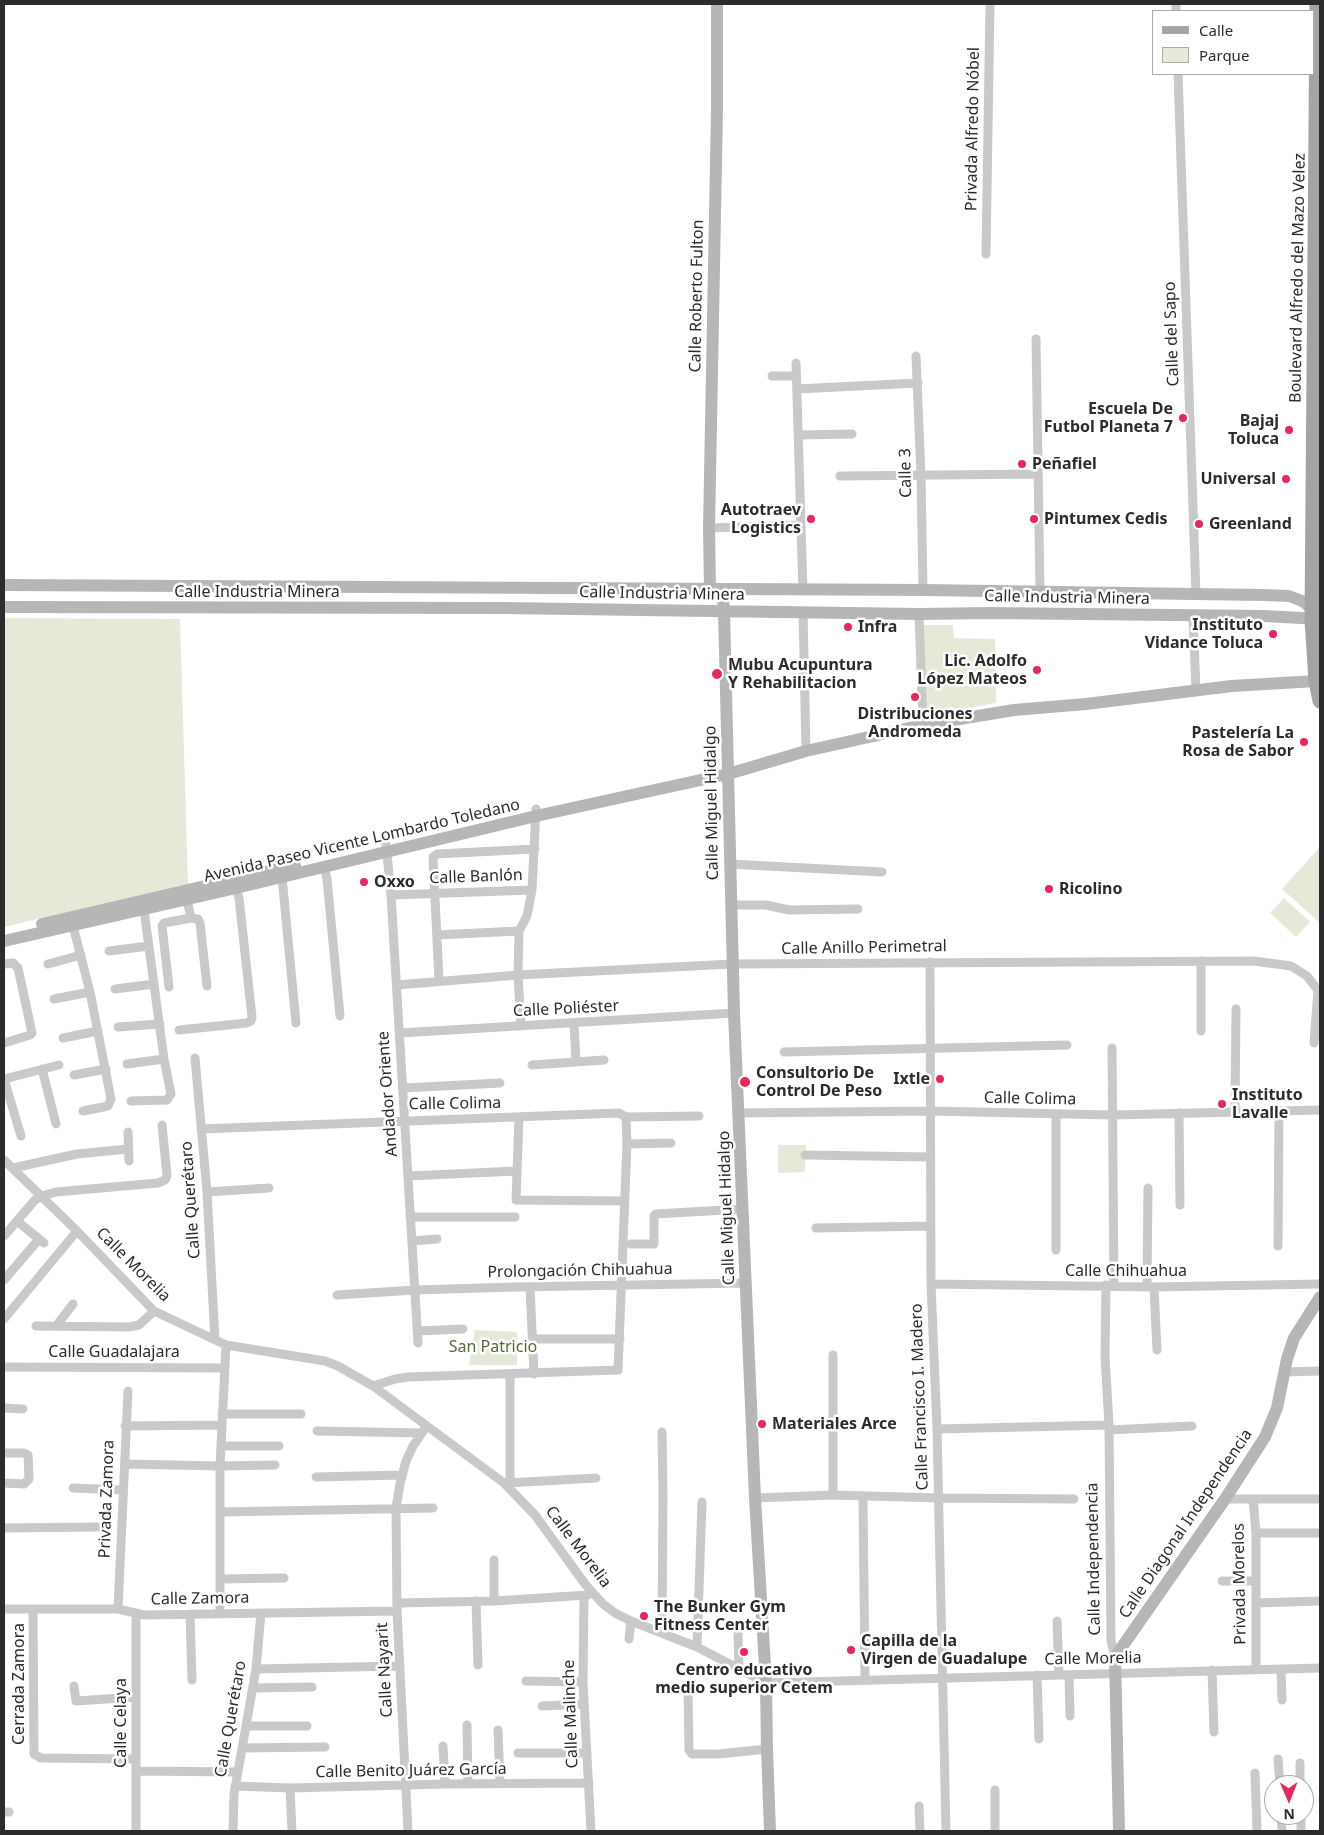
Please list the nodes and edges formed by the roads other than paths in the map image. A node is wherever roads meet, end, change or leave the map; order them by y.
1 (717, 4) edge
2 (990, 4) edge
3 (1317, 4) edge
4 (1178, 75) edge
5 (986, 254) dead end
6 (1036, 339) dead end
7 (916, 356) dead end
8 (796, 363) dead end
9 (772, 376) dead end
10 (796, 376) junction
11 (918, 383) junction
12 (797, 389) junction
13 (852, 434) dead end
14 (799, 435) junction
15 (1037, 474) junction
16 (921, 475) junction
17 (840, 476) dead end
18 (801, 525) junction
19 (709, 528) junction
20 (4, 585) edge
21 (710, 590) junction
22 (923, 590) junction
23 (803, 591) junction
24 (990, 592) junction
25 (1040, 592) junction
26 (1196, 594) junction
27 (1263, 595) junction
28 (4, 607) edge
29 (724, 611) junction
30 (803, 612) junction
31 (990, 613) junction
32 (920, 614) junction
33 (1317, 614) edge
34 (1194, 616) junction
35 (1264, 616) junction
36 (1316, 681) junction
37 (1196, 690) junction
38 (1320, 701) edge
39 (923, 725) junction
40 (806, 751) junction
41 (728, 774) junction
42 (536, 812) junction
43 (386, 848) junction
44 (535, 849) junction
45 (729, 864) junction
46 (324, 866) junction
47 (882, 872) dead end
48 (282, 876) junction
49 (236, 888) junction
50 (532, 890) junction
51 (434, 894) junction
52 (186, 895) junction
53 (391, 895) junction
54 (731, 905) junction
55 (858, 909) dead end
56 (144, 910) junction
57 (191, 918) junction
58 (73, 926) junction
59 (518, 931) junction
60 (4, 932) edge
61 (437, 935) junction
62 (4, 941) edge
63 (149, 946) junction
64 (109, 951) dead end
65 (81, 955) junction
66 (1201, 961) junction
67 (930, 962) junction
68 (4, 963) edge
69 (48, 964) dead end
70 (732, 964) junction
71 (518, 975) junction
72 (439, 981) junction
73 (154, 984) junction
74 (396, 985) junction
75 (207, 986) dead end
76 (169, 987) dead end
77 (115, 989) dead end
78 (1319, 991) edge
79 (90, 992) junction
80 (54, 999) dead end
81 (1236, 1008) dead end
82 (734, 1013) junction
83 (340, 1016) dead end
84 (296, 1023) dead end
85 (160, 1024) junction
86 (574, 1024) junction
87 (521, 1026) junction
88 (118, 1027) dead end
89 (179, 1030) dead end
90 (98, 1031) junction
91 (1201, 1031) dead end
92 (400, 1033) junction
93 (63, 1038) dead end
94 (4, 1043) edge
95 (1314, 1043) dead end
96 (1067, 1045) dead end
97 (929, 1048) junction
98 (1112, 1048) dead end
99 (784, 1052) dead end
100 (195, 1058) dead end
101 (164, 1059) junction
102 (604, 1060) dead end
103 (576, 1061) junction
104 (127, 1064) dead end
105 (59, 1065) dead end
106 (532, 1065) dead end
107 (42, 1069) junction
108 (106, 1069) junction
109 (74, 1075) dead end
110 (4, 1079) edge
111 (500, 1083) dead end
112 (404, 1088) junction
113 (131, 1101) dead end
114 (1320, 1110) edge
115 (83, 1111) dead end
116 (929, 1111) junction
117 (1235, 1112) junction
118 (1279, 1112) junction
119 (740, 1113) junction
120 (1179, 1113) junction
121 (623, 1115) junction
122 (1056, 1115) junction
123 (1113, 1115) junction
124 (699, 1116) dead end
125 (518, 1117) junction
126 (406, 1120) junction
127 (56, 1124) dead end
128 (162, 1125) dead end
129 (201, 1129) junction
130 (128, 1132) dead end
131 (21, 1136) dead end
132 (671, 1143) dead end
133 (627, 1144) junction
134 (128, 1149) junction
135 (805, 1155) dead end
136 (930, 1157) junction
137 (4, 1160) edge
138 (129, 1161) dead end
139 (13, 1168) junction
140 (516, 1170) junction
141 (408, 1176) junction
142 (269, 1188) dead end
143 (1148, 1188) dead end
144 (206, 1192) junction
145 (42, 1196) junction
146 (624, 1202) junction
147 (1180, 1205) dead end
148 (742, 1209) junction
149 (410, 1216) junction
150 (515, 1217) dead end
151 (17, 1221) junction
152 (931, 1226) junction
153 (816, 1228) dead end
154 (77, 1230) junction
155 (4, 1236) edge
156 (437, 1238) dead end
157 (412, 1241) junction
158 (631, 1244) dead end
159 (1278, 1246) dead end
160 (1056, 1250) dead end
161 (4, 1280) edge
162 (746, 1283) junction
163 (931, 1284) junction
164 (1320, 1284) edge
165 (622, 1286) junction
166 (1110, 1286) junction
167 (530, 1287) junction
168 (1151, 1287) junction
169 (415, 1290) junction
170 (337, 1295) dead end
171 (1319, 1300) edge
172 (73, 1304) dead end
173 (154, 1311) junction
174 (4, 1319) edge
175 (57, 1325) junction
176 (36, 1326) dead end
177 (463, 1329) dead end
178 (418, 1331) junction
179 (620, 1339) junction
180 (215, 1340) junction
181 (534, 1340) junction
182 (418, 1343) dead end
183 (226, 1346) junction
184 (1157, 1350) dead end
185 (833, 1355) dead end
186 (4, 1366) edge
187 (225, 1368) junction
188 (1285, 1372) junction
189 (1320, 1372) edge
190 (510, 1374) junction
191 (534, 1374) junction
192 (373, 1386) junction
193 (128, 1391) dead end
194 (4, 1408) edge
195 (23, 1409) dead end
196 (222, 1414) junction
197 (301, 1414) dead end
198 (221, 1425) junction
199 (125, 1426) junction
200 (1192, 1426) dead end
201 (1109, 1428) junction
202 (937, 1429) junction
203 (424, 1430) junction
204 (317, 1431) dead end
205 (662, 1432) dead end
206 (220, 1446) junction
207 (279, 1446) dead end
208 (4, 1453) edge
209 (125, 1464) junction
210 (275, 1465) dead end
211 (220, 1466) junction
212 (402, 1475) junction
213 (316, 1477) dead end
214 (596, 1478) dead end
215 (4, 1483) edge
216 (507, 1483) junction
217 (73, 1488) dead end
218 (123, 1490) junction
219 (833, 1495) junction
220 (863, 1496) junction
221 (755, 1498) junction
222 (939, 1498) junction
223 (1074, 1499) dead end
224 (1225, 1499) junction
225 (1253, 1499) junction
226 (1320, 1499) edge
227 (702, 1502) dead end
228 (396, 1508) junction
229 (433, 1508) dead end
230 (221, 1512) junction
231 (98, 1527) dead end
232 (4, 1528) edge
233 (1256, 1533) junction
234 (1320, 1533) edge
235 (494, 1560) dead end
236 (284, 1578) dead end
237 (221, 1579) junction
238 (1222, 1581) dead end
239 (1256, 1582) junction
240 (589, 1595) junction
241 (476, 1601) junction
242 (494, 1601) junction
243 (1320, 1601) edge
244 (1256, 1603) junction
245 (397, 1607) junction
246 (4, 1609) edge
247 (118, 1609) junction
248 (33, 1610) junction
249 (261, 1613) junction
250 (136, 1614) junction
251 (190, 1614) junction
252 (220, 1614) junction
253 (1058, 1621) dead end
254 (631, 1622) junction
255 (662, 1633) junction
256 (738, 1633) dead end
257 (629, 1640) dead end
258 (697, 1647) junction
259 (1115, 1657) junction
260 (478, 1665) dead end
261 (400, 1666) junction
262 (739, 1668) junction
263 (1256, 1668) junction
264 (1281, 1668) junction
265 (1320, 1668) edge
266 (256, 1669) junction
267 (1212, 1670) junction
268 (1114, 1674) junction
269 (1037, 1675) junction
270 (1059, 1675) junction
271 (1069, 1675) junction
272 (944, 1678) junction
273 (192, 1680) dead end
274 (865, 1680) junction
275 (526, 1681) dead end
276 (582, 1682) junction
277 (766, 1682) junction
278 (74, 1686) dead end
279 (312, 1687) dead end
280 (253, 1688) junction
281 (688, 1691) dead end
282 (136, 1697) junction
283 (1282, 1700) dead end
284 (584, 1704) junction
285 (542, 1706) dead end
286 (1070, 1716) dead end
287 (466, 1725) dead end
288 (246, 1726) junction
289 (307, 1726) dead end
290 (498, 1730) dead end
291 (1214, 1732) dead end
292 (1039, 1739) dead end
293 (443, 1746) dead end
294 (325, 1747) dead end
295 (242, 1748) junction
296 (767, 1749) junction
297 (587, 1752) junction
298 (518, 1754) dead end
299 (136, 1759) junction
300 (1278, 1759) dead end
301 (1300, 1763) dead end
302 (136, 1771) junction
303 (238, 1772) junction
304 (1255, 1773) dead end
305 (1279, 1775) edge
306 (1300, 1775) edge
307 (589, 1783) junction
308 (445, 1784) junction
309 (468, 1784) junction
310 (500, 1784) junction
311 (235, 1786) junction
312 (407, 1786) junction
313 (290, 1788) junction
314 (995, 1790) dead end
315 (919, 1806) dead end
316 (136, 1831) edge
317 (233, 1831) edge
318 (292, 1831) edge
319 (408, 1831) edge
320 (591, 1831) edge
321 (770, 1831) edge
322 (920, 1831) edge
323 (946, 1831) edge
324 (995, 1831) edge
325 (1119, 1831) edge
326 (1257, 1831) edge

1 - 19 main road, Calle Roberto Fulton
2 - 5 street, Privada Alfredo Nóbel
3 - 33 main road, Boulevard Alfredo del Mazo Velez
4 - 26 street, Calle del Sapo
6 - 15 street
7 - 11 street, Calle 3
8 - 10 street
9 - 10 street
10 - 12 street
11 - 12 street
11 - 16 street, Calle 3
12 - 14 street
13 - 14 street
14 - 18 street
15 - 16 street
15 - 25 street
16 - 17 street
16 - 22 street, Calle 3
18 - 19 street
18 - 23 street
19 - 21 main road, Calle Roberto Fulton
20 - 21 main road, Calle Industria Minera
21 - 23 main road, Calle Industria Minera
21 - 29 main road, Calle Miguel Hidalgo
22 - 23 main road, Calle Industria Minera
22 - 24 main road, Calle Industria Minera
24 - 25 main road, Calle Industria Minera
24 - 31 main road
25 - 26 main road, Calle Industria Minera
26 - 27 main road, Calle Industria Minera
27 - 33 main road, Calle Industria Minera
27 - 35 main road
28 - 29 main road, Calle Industria Minera
29 - 30 main road, Calle Industria Minera
29 - 41 main road, Calle Miguel Hidalgo
30 - 32 main road, Calle Industria Minera
30 - 40 street
31 - 32 main road, Calle Industria Minera
31 - 34 main road, Calle Industria Minera
32 - 39 street
33 - 35 main road, Calle Industria Minera
33 - 36 main road, Boulevard Alfredo del Mazo Velez
34 - 35 main road, Calle Industria Minera
34 - 37 street
36 - 37 main road, Avenida Paseo Vicente Lombardo Toledano
36 - 38 main road, Boulevard Alfredo del Mazo Velez
37 - 39 main road, Avenida Paseo Vicente Lombardo Toledano
39 - 40 main road, Avenida Paseo Vicente Lombardo Toledano
40 - 41 main road, Avenida Paseo Vicente Lombardo Toledano
41 - 42 main road, Avenida Paseo Vicente Lombardo Toledano
41 - 45 main road, Calle Miguel Hidalgo
42 - 43 main road, Avenida Paseo Vicente Lombardo Toledano
42 - 44 street
43 - 46 main road, Avenida Paseo Vicente Lombardo Toledano
43 - 52 main road, Avenida Paseo Vicente Lombardo Toledano
43 - 53 street, Andador Oriente
44 - 50 street
44 - 51 street
45 - 47 street
45 - 54 main road, Calle Miguel Hidalgo
46 - 48 main road, Avenida Paseo Vicente Lombardo Toledano
46 - 83 street
48 - 49 main road, Avenida Paseo Vicente Lombardo Toledano
48 - 84 street
49 - 52 main road, Avenida Paseo Vicente Lombardo Toledano
49 - 89 street
50 - 51 street, Calle Banlón
50 - 59 street
51 - 53 street, Calle Banlón
51 - 61 street
52 - 56 main road, Avenida Paseo Vicente Lombardo Toledano
52 - 57 street
52 - 60 main road, Avenida Paseo Vicente Lombardo Toledano
53 - 74 street, Andador Oriente
54 - 55 street
54 - 70 main road, Calle Miguel Hidalgo
56 - 58 main road, Avenida Paseo Vicente Lombardo Toledano
56 - 63 street
57 - 75 street
57 - 76 street
58 - 62 main road, Avenida Paseo Vicente Lombardo Toledano
58 - 65 street
59 - 61 street
59 - 71 street
61 - 72 street
63 - 64 street
63 - 73 street
65 - 69 street
65 - 79 street
66 - 67 street, Calle Anillo Perimetral
66 - 78 street, Calle Anillo Perimetral
66 - 91 street
67 - 70 street, Calle Anillo Perimetral
67 - 97 street, Calle Francisco I. Madero
68 - 94 street
70 - 71 street, Calle Anillo Perimetral
70 - 82 main road, Calle Miguel Hidalgo
71 - 72 street, Calle Anillo Perimetral
71 - 87 street
72 - 74 street, Calle Anillo Perimetral
73 - 77 street
73 - 85 street
74 - 92 street, Andador Oriente
78 - 95 street
79 - 80 street
79 - 90 street
81 - 117 street
82 - 86 street, Calle Poliéster
82 - 119 main road, Calle Miguel Hidalgo
85 - 88 street
85 - 101 street
86 - 87 street, Calle Poliéster
86 - 103 street
87 - 92 street, Calle Poliéster
90 - 93 street
90 - 108 street
92 - 112 street, Andador Oriente
96 - 97 street
97 - 99 street
97 - 116 street, Calle Francisco I. Madero
98 - 123 street, Calle Independencia
100 - 129 street, Calle Querétaro
101 - 104 street
101 - 113 street
102 - 103 street
103 - 106 street
105 - 107 street
107 - 110 street
107 - 127 street
108 - 109 street
108 - 115 street
110 - 131 street
111 - 112 street
112 - 126 street, Andador Oriente
114 - 118 street, Calle Colima
116 - 119 street, Calle Colima
116 - 122 street, Calle Colima
116 - 136 street, Calle Francisco I. Madero
117 - 118 street, Calle Colima
117 - 120 street, Calle Colima
118 - 159 street
119 - 148 main road, Calle Miguel Hidalgo
120 - 123 street, Calle Colima
120 - 147 street
121 - 124 street, Calle Colima
121 - 125 street, Calle Colima
121 - 133 street
122 - 123 street, Calle Colima
122 - 160 street
123 - 166 street, Calle Independencia
125 - 126 street, Calle Colima
125 - 140 street
126 - 129 street, Calle Colima
126 - 141 street, Andador Oriente
128 - 145 street
129 - 144 street, Calle Querétaro
130 - 134 street
132 - 133 street
133 - 146 street
134 - 138 street
134 - 139 street
135 - 136 street
136 - 152 street, Calle Francisco I. Madero
137 - 139 street, Calle Morelia
139 - 145 street, Calle Morelia
140 - 141 street
140 - 146 street
141 - 149 street, Andador Oriente
142 - 144 street
143 - 168 street
144 - 180 street, Calle Querétaro
145 - 151 street
145 - 154 street, Calle Morelia
146 - 165 street
148 - 158 street
148 - 162 main road, Calle Miguel Hidalgo
149 - 150 street
149 - 157 street, Andador Oriente
151 - 155 street
151 - 161 street
152 - 153 street
152 - 163 street, Calle Francisco I. Madero
154 - 173 street, Calle Morelia
154 - 174 street
156 - 157 street
157 - 169 street, Andador Oriente
162 - 165 street, Prolongación Chihuahua
162 - 221 main road, Calle Miguel Hidalgo
163 - 166 street, Calle Chihuahua
163 - 202 street, Calle Francisco I. Madero
164 - 168 street, Calle Chihuahua
165 - 167 street, Prolongación Chihuahua
165 - 179 street
166 - 168 street, Calle Chihuahua
166 - 201 street, Calle Independencia
167 - 169 street, Prolongación Chihuahua
167 - 181 street
168 - 184 street
169 - 170 street, Prolongación Chihuahua
169 - 178 street, Andador Oriente
171 - 188 main road, Calle Diagonal Independencia
172 - 175 street
173 - 175 street
173 - 180 street, Calle Morelia
175 - 176 street
177 - 178 street
178 - 182 street, Andador Oriente
179 - 181 street
179 - 191 street
180 - 183 street, Calle Morelia
181 - 191 street
183 - 187 street
183 - 192 street, Calle Morelia
185 - 219 street
186 - 187 street, Calle Guadalajara
187 - 196 street
188 - 189 street
188 - 224 main road, Calle Diagonal Independencia
190 - 191 street
190 - 192 street
190 - 216 street
192 - 203 street, Calle Morelia
193 - 199 street, Privada Zamora
194 - 195 street
196 - 197 street
196 - 198 street
198 - 199 street
198 - 206 street
199 - 209 street, Privada Zamora
200 - 201 street
201 - 202 street
201 - 259 street, Calle Independencia
202 - 222 street, Calle Francisco I. Madero
203 - 204 street
203 - 212 street, Calle Nayarit
203 - 216 street, Calle Morelia
205 - 255 street
206 - 207 street
206 - 211 street
208 - 215 street
209 - 211 street
209 - 218 street, Privada Zamora
210 - 211 street
211 - 230 street
212 - 213 street
212 - 228 street, Calle Nayarit
214 - 216 street
216 - 240 street, Calle Morelia
217 - 218 street
218 - 247 street, Privada Zamora
219 - 220 street
219 - 221 street
220 - 222 street
220 - 274 street
221 - 277 main road, Calle Miguel Hidalgo
222 - 223 street
222 - 272 street, Calle Francisco I. Madero
224 - 225 street
224 - 259 main road, Calle Diagonal Independencia
225 - 226 street
225 - 233 street, Privada Morelos
227 - 258 street
228 - 229 street
228 - 230 street
228 - 245 street, Calle Nayarit
230 - 237 street
231 - 232 street
233 - 234 street
233 - 239 street, Privada Morelos
235 - 242 street
236 - 237 street
237 - 252 street
238 - 239 street
239 - 244 street, Privada Morelos
240 - 242 street, Calle Zamora
240 - 254 street, Calle Morelia
240 - 276 street, Calle Malinche
241 - 242 street, Calle Zamora
241 - 245 street, Calle Zamora
241 - 260 street
243 - 244 street
244 - 263 street, Privada Morelos
245 - 249 street, Calle Zamora
245 - 261 street, Calle Nayarit
246 - 248 street, Calle Zamora
247 - 248 street, Calle Zamora
247 - 250 street, Calle Zamora
248 - 299 street, Cerrada Zamora
249 - 252 street, Calle Zamora
249 - 266 street, Calle Querétaro
250 - 251 street, Calle Zamora
250 - 282 street, Calle Celaya
251 - 252 street, Calle Zamora
251 - 273 street
253 - 270 street
254 - 255 street, Calle Morelia
254 - 257 street
255 - 258 street, Calle Morelia
256 - 262 street
258 - 262 street, Calle Morelia
259 - 268 main road, Calle Independencia
261 - 266 street
261 - 312 street, Calle Nayarit
262 - 277 street, Calle Morelia
263 - 264 street, Calle Morelia
263 - 267 street, Calle Morelia
264 - 265 street, Calle Morelia
264 - 283 street
266 - 280 street, Calle Querétaro
267 - 268 street, Calle Morelia
267 - 291 street
268 - 271 street, Calle Morelia
268 - 325 main road, Calle Independencia
269 - 270 street, Calle Morelia
269 - 272 street, Calle Morelia
269 - 292 street
270 - 271 street, Calle Morelia
271 - 286 street
272 - 274 street, Calle Morelia
272 - 323 street, Calle Francisco I. Madero
274 - 277 street, Calle Morelia
275 - 276 street
276 - 284 street, Calle Malinche
277 - 296 main road, Calle Miguel Hidalgo
278 - 282 street
279 - 280 street
280 - 288 street, Calle Querétaro
281 - 296 street
282 - 299 street, Calle Celaya
284 - 285 street
284 - 297 street, Calle Malinche
287 - 309 street
288 - 289 street
288 - 295 street, Calle Querétaro
290 - 310 street
293 - 308 street
294 - 295 street
295 - 303 street, Calle Querétaro
296 - 321 main road, Calle Miguel Hidalgo
297 - 298 street
297 - 307 street, Calle Malinche
299 - 302 street, Calle Celaya
300 - 305 street
301 - 306 street
302 - 303 street
302 - 316 street, Calle Celaya
303 - 311 street, Calle Querétaro
304 - 326 street
307 - 310 street, Calle Benito Juárez García
307 - 320 street, Calle Malinche
308 - 309 street, Calle Benito Juárez García
308 - 312 street, Calle Benito Juárez García
309 - 310 street, Calle Benito Juárez García
311 - 313 street, Calle Benito Juárez García
311 - 317 street, Calle Querétaro
312 - 313 street, Calle Benito Juárez García
312 - 319 street, Calle Nayarit
313 - 318 street
314 - 324 street
315 - 322 street

